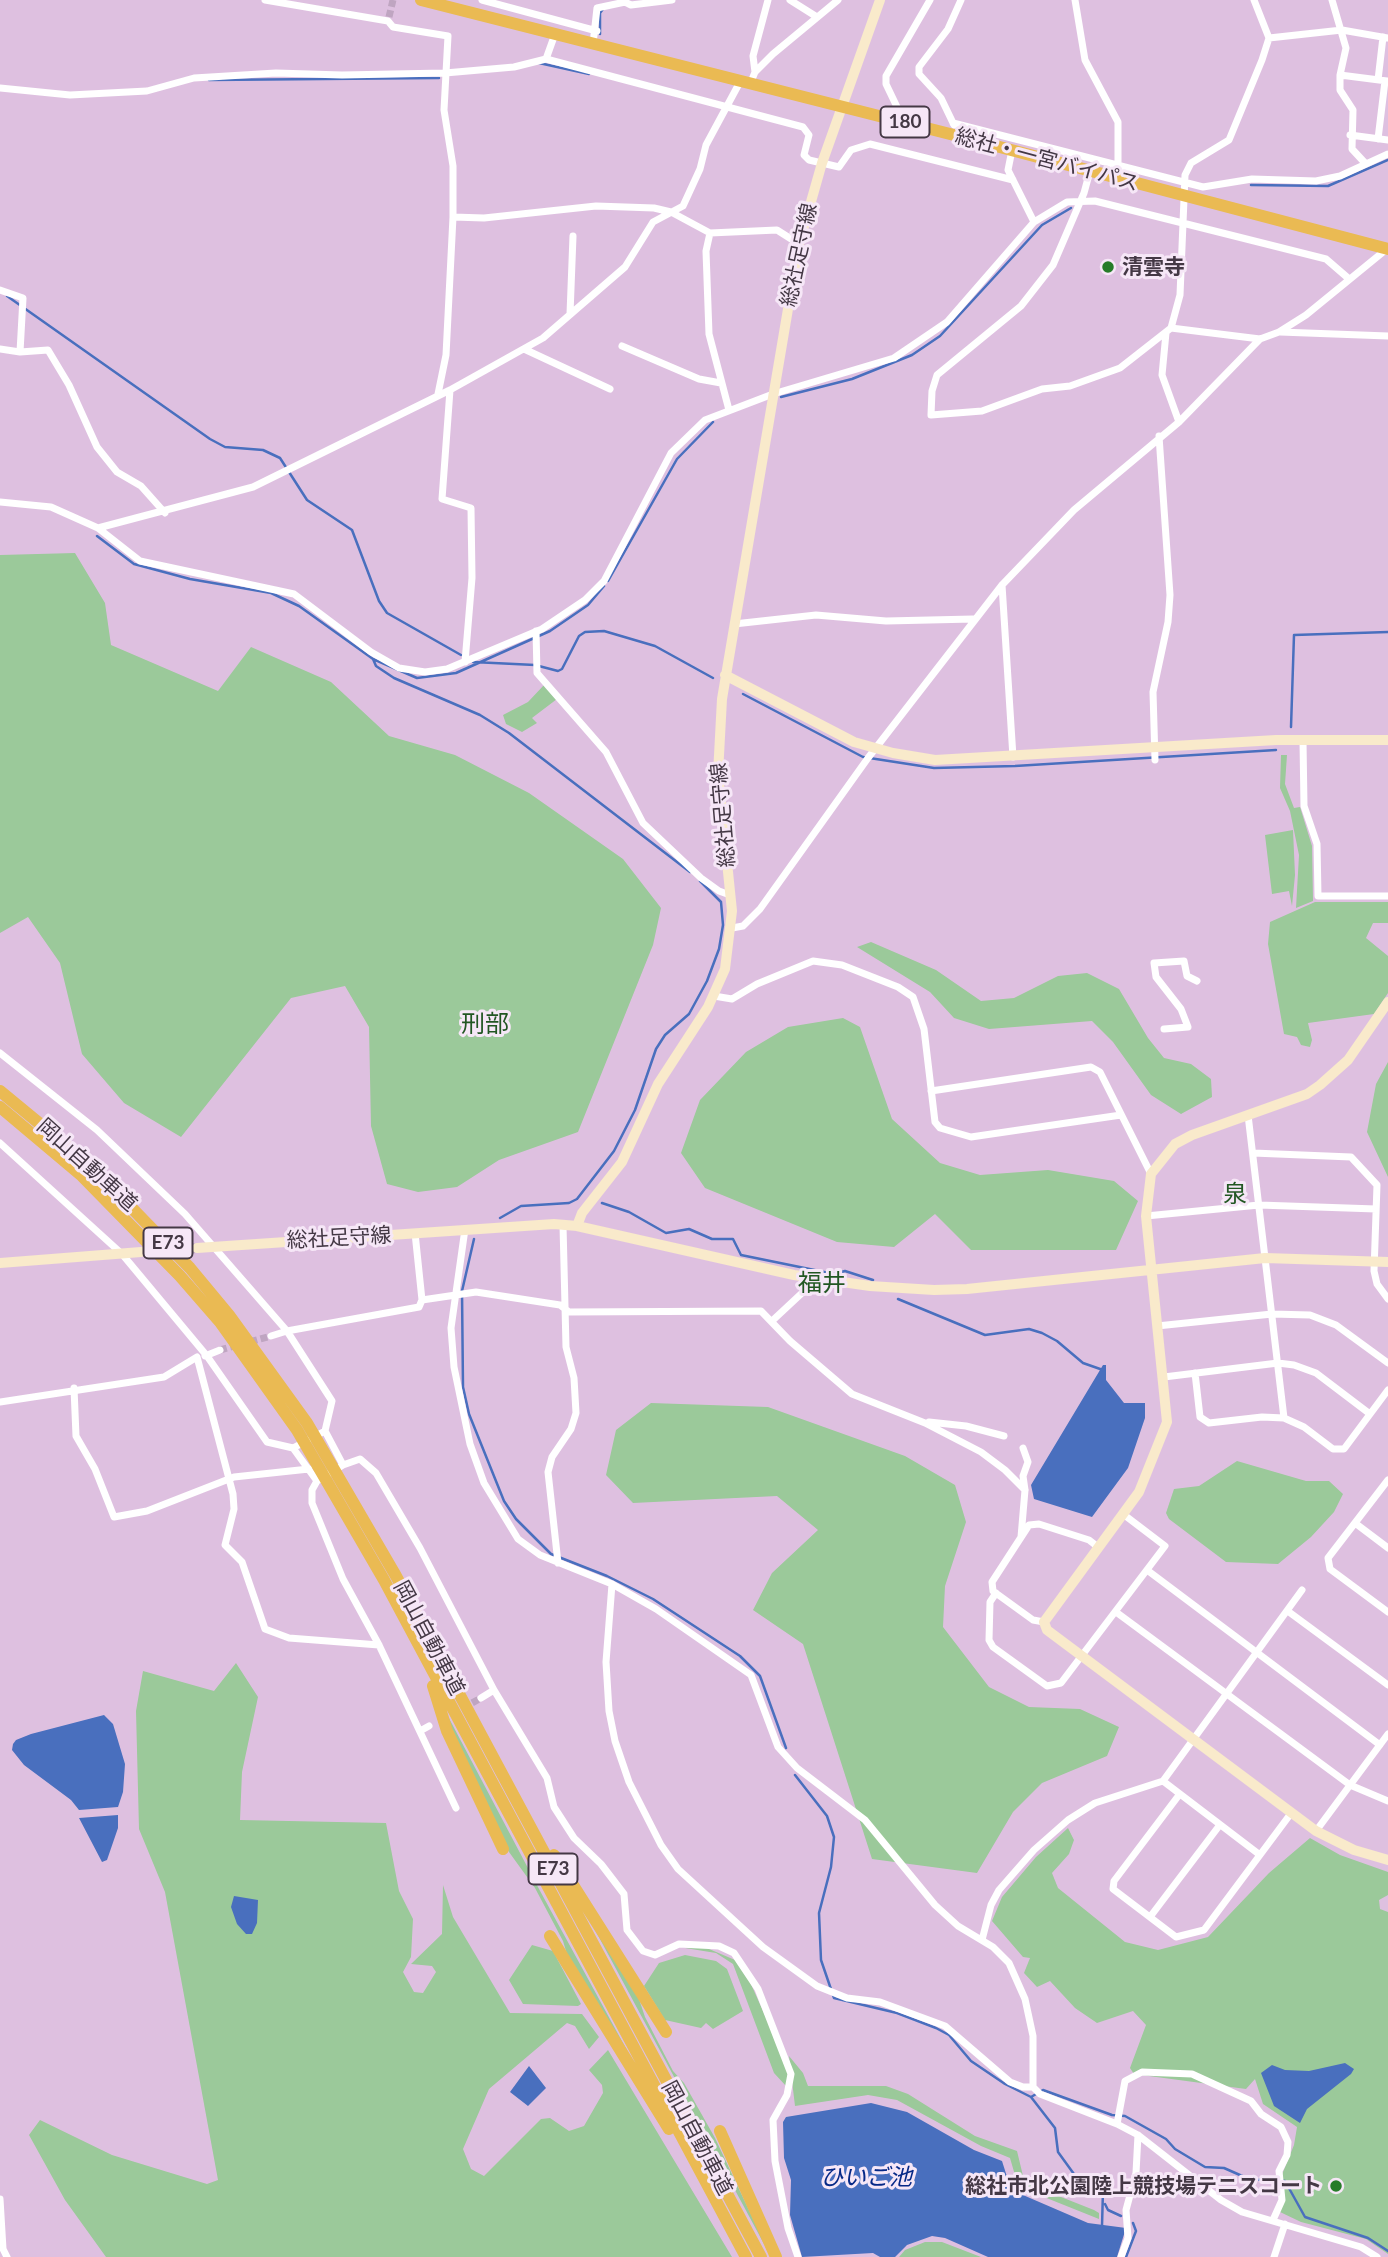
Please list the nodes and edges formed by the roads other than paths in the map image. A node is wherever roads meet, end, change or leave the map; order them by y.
1 (265, 0) edge
2 (421, 0) edge
3 (482, 0) edge
4 (672, 0) edge
5 (768, 0) edge
6 (790, 0) edge
7 (838, 0) edge
8 (880, 0) edge
9 (930, 0) edge
10 (961, 0) edge
11 (1075, 0) edge
12 (1254, 0) edge
13 (1332, 0) edge
14 (626, 2) edge
15 (597, 4) edge
16 (817, 17) junction
17 (1342, 30) junction
18 (555, 34) junction
19 (595, 37) junction
20 (1269, 38) junction
21 (1386, 38) edge
22 (546, 59) junction
23 (445, 73) junction
24 (1340, 75) junction
25 (749, 78) junction
26 (1384, 80) edge
27 (0, 88) edge
28 (841, 106) junction
29 (728, 107) junction
30 (897, 107) dead end
31 (1384, 117) edge
32 (954, 129) junction
33 (1350, 135) junction
34 (1378, 139) junction
35 (1388, 140) edge
36 (1012, 150) junction
37 (1388, 154) edge
38 (822, 163) junction
39 (1366, 163) junction
40 (1118, 164) junction
41 (1090, 171) junction
42 (1114, 177) junction
43 (1185, 179) junction
44 (1013, 180) junction
45 (1184, 196) junction
46 (1080, 201) junction
47 (671, 212) junction
48 (453, 217) junction
49 (1034, 222) junction
50 (1184, 225) junction
51 (710, 233) junction
52 (573, 236) dead end
53 (800, 244) junction
54 (1388, 249) edge
55 (1348, 278) junction
56 (0, 290) edge
57 (570, 314) junction
58 (1169, 331) junction
59 (1279, 332) junction
60 (1388, 336) edge
61 (1260, 339) junction
62 (622, 346) dead end
63 (0, 348) edge
64 (524, 349) junction
65 (20, 352) junction
66 (721, 383) junction
67 (610, 389) dead end
68 (450, 390) junction
69 (438, 394) junction
70 (773, 394) junction
71 (729, 410) junction
72 (1179, 422) junction
73 (1159, 436) junction
74 (0, 502) edge
75 (164, 513) junction
76 (99, 528) junction
77 (1002, 585) junction
78 (974, 620) junction
79 (734, 624) junction
80 (537, 635) junction
81 (465, 662) junction
82 (725, 675) junction
83 (1303, 740) junction
84 (1388, 740) edge
85 (874, 749) junction
86 (1156, 754) junction
87 (1013, 757) junction
88 (730, 895) junction
89 (1388, 896) edge
90 (732, 928) junction
91 (1197, 981) dead end
92 (714, 996) junction
93 (1388, 1002) edge
94 (1164, 1029) dead end
95 (0, 1053) edge
96 (0, 1091) edge
97 (931, 1091) junction
98 (0, 1107) edge
99 (1121, 1115) junction
100 (1248, 1115) junction
101 (0, 1143) edge
102 (1253, 1153) junction
103 (1151, 1174) junction
104 (1259, 1205) junction
105 (1376, 1209) junction
106 (1146, 1216) junction
107 (563, 1225) junction
108 (577, 1226) junction
109 (465, 1229) junction
110 (415, 1233) junction
111 (213, 1247) junction
112 (197, 1248) tunnel mouth
113 (141, 1252) dead end
114 (122, 1254) junction
115 (1265, 1258) junction
116 (1374, 1262) junction
117 (1388, 1262) edge
118 (0, 1263) edge
119 (1151, 1270) junction
120 (817, 1279) junction
121 (460, 1296) junction
122 (1388, 1299) edge
123 (422, 1300) junction
124 (564, 1308) junction
125 (1272, 1314) junction
126 (772, 1321) junction
127 (1157, 1326) junction
128 (287, 1331) junction
129 (271, 1336) tunnel mouth
130 (220, 1350) tunnel mouth
131 (207, 1356) junction
132 (197, 1357) junction
133 (1278, 1363) junction
134 (1388, 1363) edge
135 (1195, 1373) junction
136 (1164, 1377) junction
137 (74, 1388) junction
138 (1388, 1390) edge
139 (0, 1402) edge
140 (1370, 1414) junction
141 (1284, 1418) junction
142 (925, 1423) junction
143 (302, 1427) junction
144 (325, 1431) junction
145 (1004, 1436) dead end
146 (293, 1448) junction
147 (1023, 1448) dead end
148 (343, 1465) junction
149 (309, 1469) junction
150 (229, 1478) junction
151 (1388, 1480) edge
152 (317, 1481) junction
153 (1025, 1490) junction
154 (1124, 1514) junction
155 (1355, 1523) junction
156 (1021, 1538) junction
157 (1097, 1547) junction
158 (1388, 1548) edge
159 (557, 1558) junction
160 (1147, 1570) junction
161 (612, 1584) junction
162 (1302, 1590) dead end
163 (996, 1593) junction
164 (1116, 1612) junction
165 (1289, 1612) junction
166 (1388, 1612) edge
167 (1044, 1622) junction
168 (379, 1645) junction
169 (1258, 1653) junction
170 (424, 1656) junction
171 (1083, 1656) junction
172 (1388, 1685) edge
173 (494, 1690) junction
174 (1227, 1695) junction
175 (481, 1698) tunnel mouth
176 (429, 1726) dead end
177 (420, 1731) junction
178 (1388, 1734) edge
179 (1194, 1739) junction
180 (485, 1742) junction
181 (1380, 1745) junction
182 (1163, 1781) junction
183 (1350, 1785) junction
184 (1179, 1795) junction
185 (1388, 1801) edge
186 (456, 1808) dead end
187 (1292, 1812) junction
188 (1219, 1826) junction
189 (1316, 1830) junction
190 (503, 1849) dead end
191 (1260, 1855) junction
192 (1388, 1860) edge
193 (1150, 1917) junction
194 (550, 1936) dead end
195 (982, 1940) junction
196 (666, 2032) dead end
197 (1036, 2091) junction
198 (1120, 2118) junction
199 (720, 2131) dead end
200 (1138, 2135) junction
201 (0, 2199) edge
202 (1273, 2220) junction
203 (728, 2224) junction
204 (1285, 2224) junction
205 (7, 2257) edge
206 (746, 2257) edge
207 (761, 2257) edge
208 (776, 2257) edge
209 (798, 2257) edge
210 (1121, 2257) edge
211 (1274, 2257) edge
212 (1377, 2257) edge

1 - 23 street
2 - 18 highway, 総社・一宮バイパス / 180
3 - 19 street
4 - 14 street
5 - 25 street
6 - 16 street
7 - 16 street
8 - 28 street, 総社足守線
9 - 30 street
10 - 32 street
11 - 40 street
12 - 20 street
13 - 17 street
14 - 15 street
15 - 19 street
16 - 25 street
17 - 20 street
17 - 21 street
17 - 24 street
18 - 19 highway, 総社・一宮バイパス / 180
18 - 22 street
19 - 25 highway, 総社・一宮バイパス / 180
20 - 43 street
21 - 26 street
22 - 23 street
22 - 29 street
23 - 27 street
23 - 48 street
24 - 26 street
24 - 33 street
25 - 28 highway, 総社・一宮バイパス / 180
25 - 29 street
26 - 31 street
28 - 32 highway, 総社・一宮バイパス / 180
28 - 38 street, 総社足守線
29 - 38 street
29 - 47 street
31 - 34 street
32 - 36 highway, 総社・一宮バイパス / 180
32 - 40 street
33 - 34 street
33 - 39 street
34 - 35 street
36 - 41 highway, 総社・一宮バイパス / 180
36 - 44 street
37 - 39 street
38 - 44 street
38 - 53 street, 総社足守線
39 - 43 street
40 - 42 street
40 - 43 street
41 - 42 highway, 総社・一宮バイパス / 180
41 - 46 street
42 - 45 highway, 総社・一宮バイパス / 180
43 - 45 street
44 - 49 street
45 - 50 street
45 - 54 highway, 総社・一宮バイパス / 180
46 - 49 street
46 - 50 street
46 - 58 street
47 - 48 street
47 - 51 street
47 - 57 street
48 - 69 street
49 - 70 street
50 - 55 street
50 - 58 street
51 - 53 street
51 - 66 street
52 - 57 street
53 - 70 street, 総社足守線
54 - 55 street
55 - 59 street
56 - 65 street
57 - 64 street
58 - 61 street
58 - 72 street
59 - 60 street
59 - 61 street
61 - 72 street
62 - 66 street
63 - 65 street
64 - 67 street
64 - 68 street
65 - 75 street
66 - 71 street
68 - 69 street
68 - 81 street
69 - 75 street
70 - 71 street
70 - 79 street, 総社足守線
71 - 80 street
72 - 73 street
73 - 77 street
73 - 86 street
74 - 76 street
75 - 76 street
76 - 81 street
77 - 78 street
77 - 87 street
78 - 79 street
78 - 85 street
79 - 82 street, 総社足守線
80 - 81 street
80 - 88 street
82 - 85 street
82 - 88 street, 総社足守線
83 - 84 street
83 - 86 street
83 - 89 street
85 - 87 street
85 - 90 street
86 - 87 street
88 - 90 street, 総社足守線
90 - 92 street, 総社足守線
91 - 94 street
92 - 97 street
92 - 108 street, 総社足守線
93 - 100 street
95 - 111 street
96 - 143 highway, 岡山自動車道 / E73
97 - 99 street
97 - 99 street
98 - 143 highway, 岡山自動車道 / E73
99 - 103 street
100 - 102 street
100 - 103 street
101 - 114 street
102 - 104 street
102 - 105 street
103 - 106 street
104 - 105 street
104 - 106 street
104 - 115 street
105 - 116 street
106 - 119 street
107 - 108 street, 総社足守線
107 - 109 street, 総社足守線
107 - 124 street
108 - 120 street
109 - 110 street, 総社足守線
109 - 121 street
110 - 111 street, 総社足守線
110 - 123 street
111 - 112 street, 総社足守線
111 - 128 street
113 - 114 street
114 - 118 street
114 - 131 street
115 - 116 street
115 - 119 street
115 - 125 street
116 - 117 street
116 - 122 street
119 - 120 street
119 - 127 street
120 - 126 street
121 - 123 street
121 - 124 street
121 - 159 street
123 - 128 street
124 - 126 street
124 - 159 street
125 - 127 street
125 - 133 street
125 - 134 street
126 - 142 street
127 - 136 street
128 - 129 street
128 - 144 street
130 - 131 street
131 - 132 street
131 - 146 street
132 - 137 street
132 - 150 street
133 - 135 street
133 - 140 street
133 - 141 street
135 - 136 street
135 - 141 street
136 - 154 street
137 - 139 street
137 - 150 street
138 - 140 street
140 - 141 street
142 - 145 street
142 - 153 street
143 - 170 highway, 岡山自動車道 / E73
143 - 180 highway, 岡山自動車道 / E73
144 - 146 street
144 - 148 street
146 - 149 street
147 - 153 street
148 - 152 street
148 - 173 street
149 - 150 street
149 - 152 street
150 - 168 street
151 - 155 street
152 - 168 street
153 - 156 street
154 - 157 street
154 - 160 street
155 - 158 street
155 - 166 street
156 - 157 street
156 - 163 street
157 - 167 street
159 - 161 street
160 - 164 street
160 - 169 street
161 - 195 street
161 - 197 street
162 - 165 street
163 - 167 street
163 - 171 street
164 - 171 street
164 - 174 street
165 - 169 street
165 - 172 street
167 - 171 street
168 - 177 street
169 - 174 street
169 - 181 street
170 - 190 highway
170 - 203 highway, 岡山自動車道 / E73
171 - 179 street
173 - 175 street
173 - 209 street
174 - 179 street
174 - 183 street
176 - 177 street
177 - 186 street
178 - 181 street
179 - 182 street
179 - 187 street
180 - 196 highway
180 - 207 highway, 岡山自動車道 / E73
181 - 183 street
182 - 184 street
182 - 195 street
183 - 185 street
183 - 189 street
184 - 188 street
184 - 193 street
187 - 189 street
187 - 191 street
188 - 191 street
188 - 193 street
189 - 192 street
191 - 193 street
194 - 203 highway
195 - 197 street
197 - 198 street
198 - 200 street
198 - 202 street
199 - 208 highway
200 - 202 street
200 - 210 street
201 - 205 street
202 - 204 street
203 - 206 highway, 岡山自動車道 / E73
204 - 211 street
204 - 212 street

